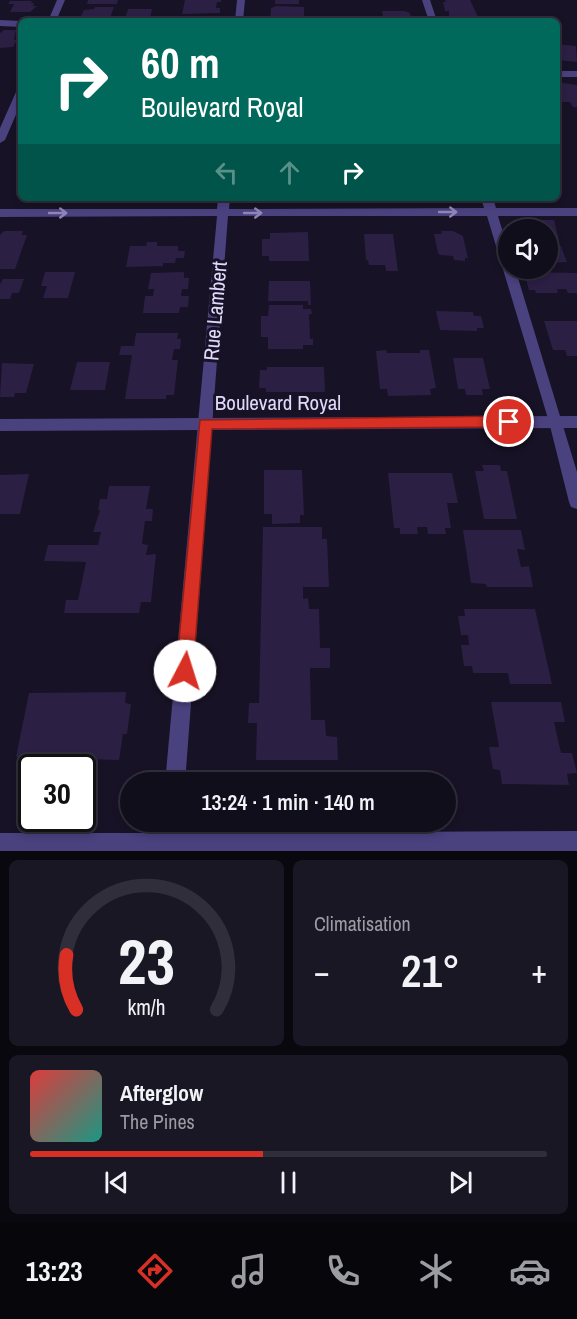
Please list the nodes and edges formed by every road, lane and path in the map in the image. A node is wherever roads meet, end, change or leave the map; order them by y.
1 (61, 0) edge
2 (241, 0) edge
3 (426, 0) edge
4 (53, 18) edge
5 (239, 18) edge
6 (432, 18) edge
7 (0, 23) edge
8 (18, 24) edge
9 (560, 74) edge
10 (577, 74) edge
11 (18, 97) edge
12 (4, 119) edge
13 (0, 140) edge
14 (488, 201) edge
15 (224, 205) edge
16 (492, 212) junction
17 (577, 212) edge
18 (0, 213) edge
19 (498, 232) edge
20 (512, 279) edge
21 (577, 408) edge
22 (556, 422) junction
23 (577, 422) edge
24 (205, 423) junction
25 (0, 425) edge
26 (577, 502) edge
27 (177, 772) edge
28 (171, 839) edge
29 (577, 842) edge
30 (0, 844) edge

1 - 4 street
2 - 5 street
3 - 6 street
7 - 8 street
9 - 10 street
11 - 12 street
12 - 13 street
14 - 16 street
15 -> 16 street
18 -> 15 street
15 - 24 street, Rue Lambert
16 - 17 street
16 - 19 street
20 - 22 street
21 - 22 street
22 - 23 street, Boulevard Royal
22 - 24 street, Boulevard Royal
22 - 26 street
24 - 25 street, Boulevard Royal
24 - 27 street, Rue Lambert
28 - 29 street
28 - 30 street

